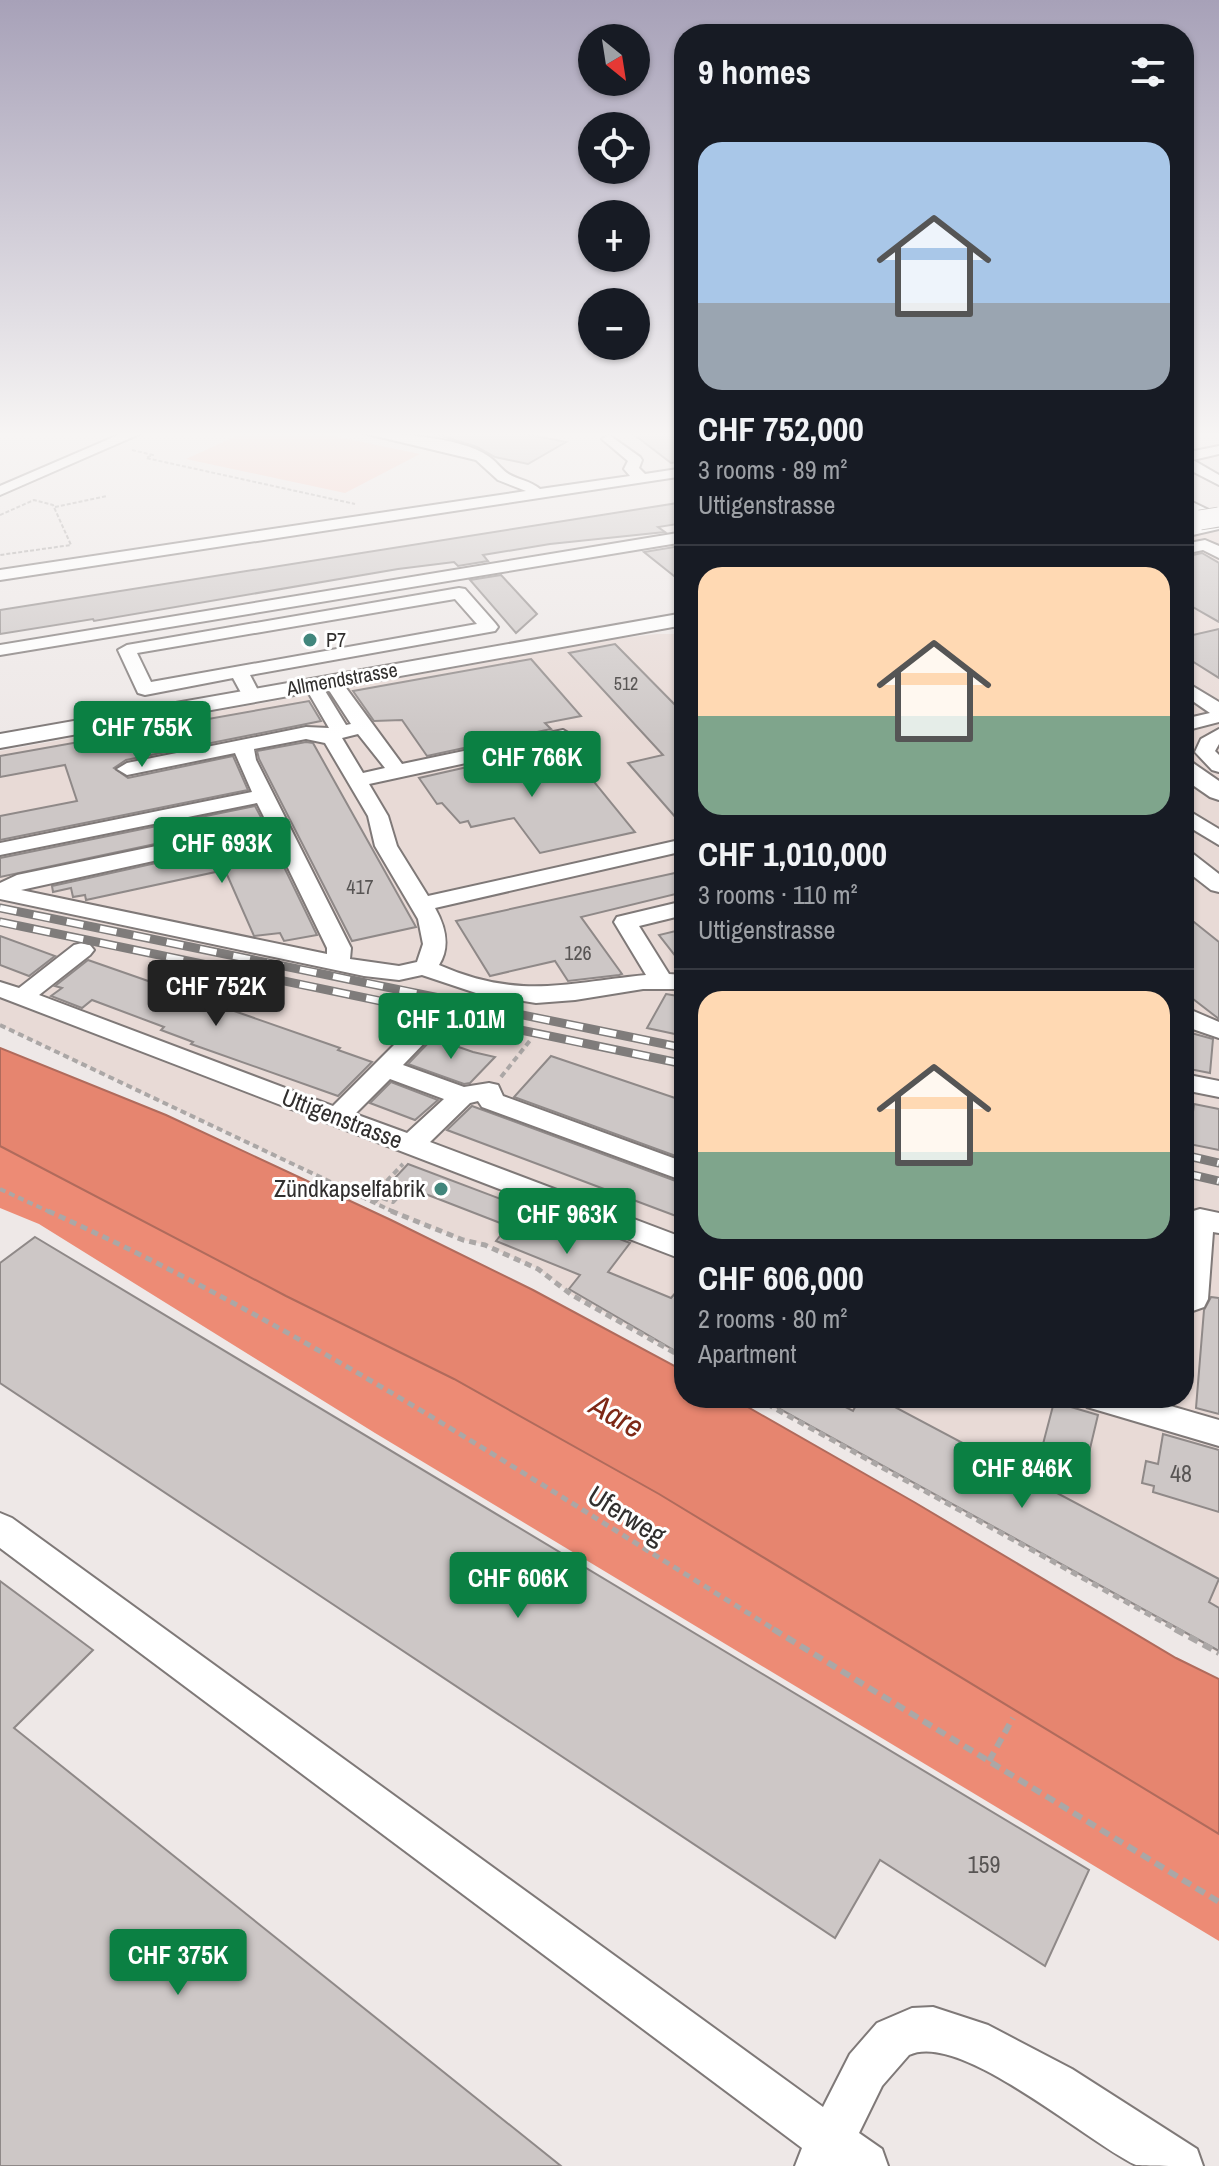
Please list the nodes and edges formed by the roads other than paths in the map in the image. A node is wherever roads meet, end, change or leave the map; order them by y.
1 (264, 534) edge
2 (674, 539) edge
3 (1194, 547) edge
4 (1219, 553) edge
5 (0, 575) edge
6 (674, 621) edge
7 (0, 650) edge
8 (239, 672) junction
9 (322, 683) junction
10 (1194, 694) edge
11 (252, 696) junction
12 (1219, 713) edge
13 (1194, 722) edge
14 (363, 727) junction
15 (334, 733) junction
16 (1219, 735) edge
17 (563, 736) dead end
18 (0, 741) edge
19 (245, 753) junction
20 (1219, 766) edge
21 (127, 769) dead end
22 (397, 771) junction
23 (1194, 775) edge
24 (358, 780) junction
25 (1219, 792) edge
26 (263, 796) junction
27 (1194, 821) edge
28 (279, 827) junction
29 (1219, 839) edge
30 (674, 847) edge
31 (0, 849) edge
32 (1194, 866) edge
33 (1219, 885) edge
34 (0, 892) edge
35 (422, 904) junction
36 (674, 910) edge
37 (82, 950) dead end
38 (338, 963) junction
39 (425, 967) junction
40 (672, 981) edge
41 (11, 993) edge
42 (1194, 1021) edge
43 (1219, 1030) edge
44 (417, 1037) dead end
45 (386, 1068) junction
46 (1194, 1084) edge
47 (1219, 1089) edge
48 (476, 1093) junction
49 (337, 1117) junction
50 (408, 1154) junction
51 (674, 1168) edge
52 (1219, 1223) edge
53 (674, 1246) edge
54 (1194, 1288) edge
55 (1162, 1408) edge
56 (1219, 1433) edge
57 (0, 1528) edge
58 (838, 2158) edge
59 (1180, 2166) edge

1 - 5 street
2 - 7 street
3 - 4 street
6 - 9 main road, Allmendstrasse
8 - 8 street
8 - 11 street
9 - 11 main road, Allmendstrasse
9 - 14 street
9 - 15 street
10 - 12 street
11 - 18 main road, Allmendstrasse
12 - 13 street
14 - 15 street
14 - 22 street
15 - 19 street
15 - 24 street
16 - 20 street
17 - 22 street
19 - 21 street
19 - 26 street
22 - 24 street
23 - 25 main road
24 - 35 street
26 - 28 street
26 - 31 street
27 - 29 street
28 - 34 street
28 - 38 street
30 - 35 street
32 - 33 street
34 - 38 street
35 - 39 street
36 - 40 street
37 - 41 street
38 - 39 street
39 - 40 street
41 - 49 street, Uttigenstrasse
42 - 43 street
44 - 45 street
45 - 48 street
45 - 49 street
46 - 47 street
48 - 50 street
48 - 51 street
49 - 50 street, Uttigenstrasse
50 - 53 street, Uttigenstrasse
52 - 54 street
55 - 56 street
57 - 58 street
58 - 59 street

